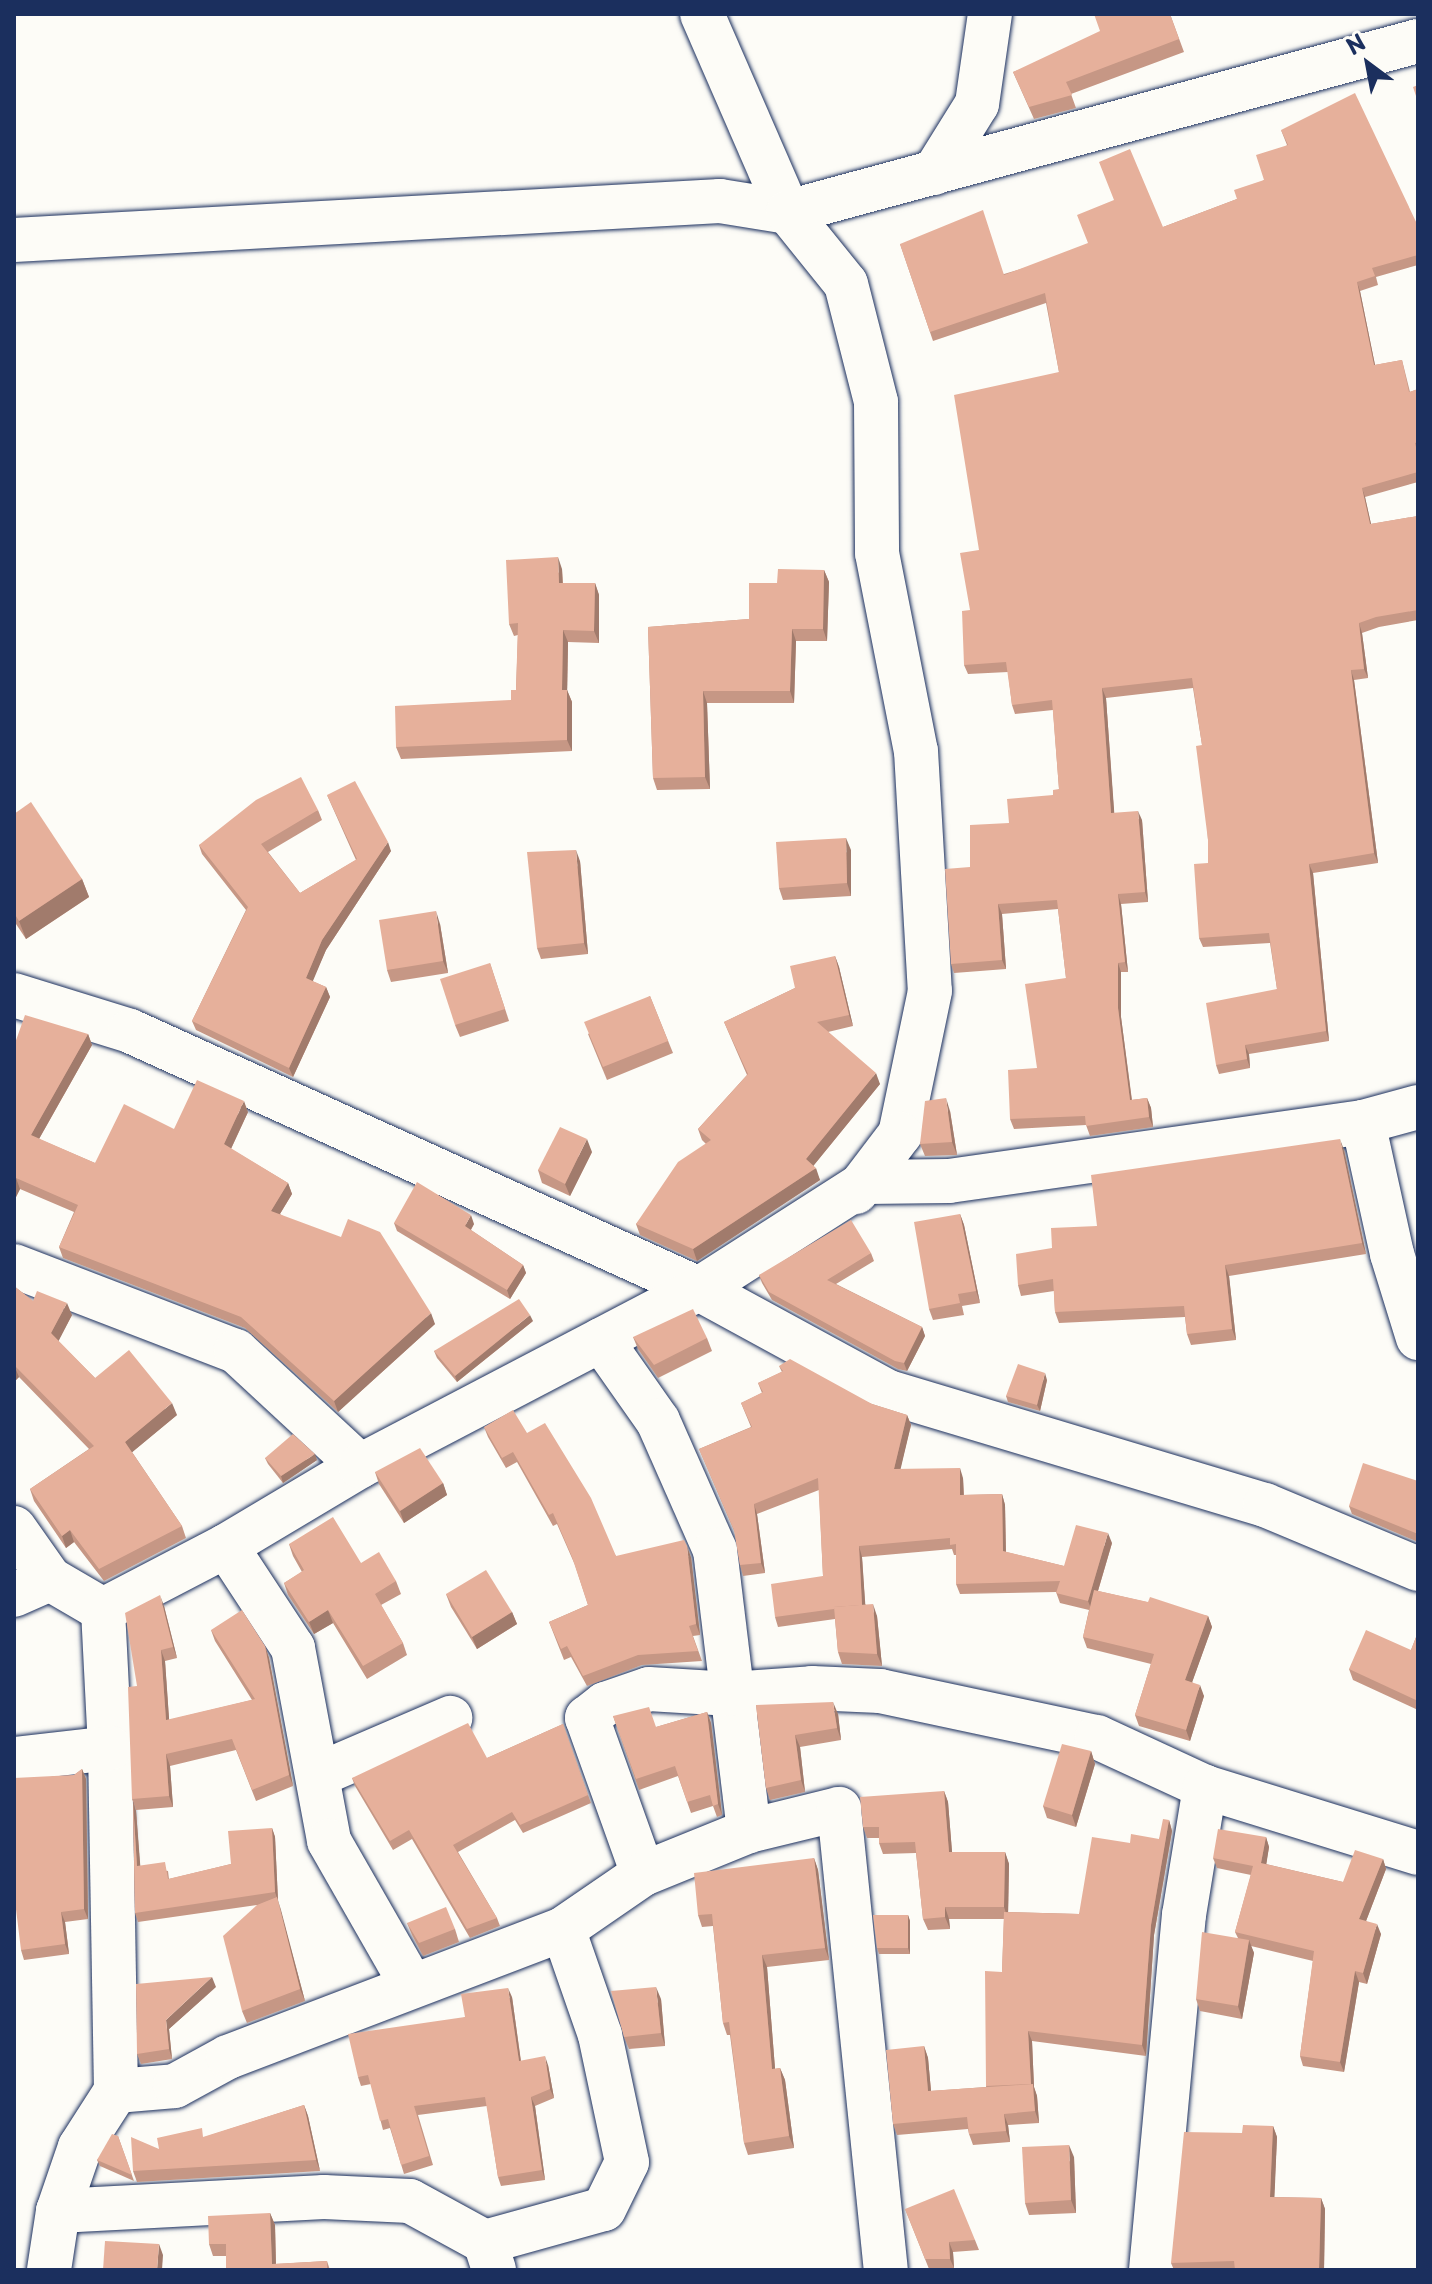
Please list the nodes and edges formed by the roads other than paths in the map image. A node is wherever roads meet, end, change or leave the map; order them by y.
1 (702, 14) edge
2 (990, 14) edge
3 (1418, 41) edge
4 (934, 173) junction
5 (788, 212) junction
6 (14, 240) edge
7 (14, 995) edge
8 (1418, 1107) edge
9 (1363, 1122) junction
10 (856, 1192) junction
11 (14, 1266) edge
12 (699, 1289) junction
13 (1418, 1338) edge
14 (601, 1340) junction
15 (360, 1466) junction
16 (14, 1528) edge
17 (226, 1546) junction
18 (1418, 1569) edge
19 (32, 1587) edge
20 (103, 1610) junction
21 (731, 1694) junction
22 (450, 1718) dead end
23 (110, 1748) junction
24 (14, 1759) edge
25 (320, 1774) junction
26 (1205, 1787) junction
27 (749, 1831) junction
28 (1418, 1853) edge
29 (643, 1874) junction
30 (563, 1929) junction
31 (412, 1986) junction
32 (116, 2091) junction
33 (58, 2211) junction
34 (490, 2256) edge
35 (49, 2270) edge
36 (886, 2270) edge
37 (1151, 2270) edge

1 - 5 street
2 - 4 street
3 - 4 street
4 - 5 street
5 - 6 street
5 - 10 street
7 - 12 street
8 - 9 street
9 - 10 street
9 - 13 street
10 - 12 street
11 - 15 street
12 - 14 street
12 - 18 street
14 - 15 street
14 - 21 street
15 - 17 street
16 - 19 street
17 - 20 street
17 - 25 street
19 - 20 street
20 - 23 street
21 - 26 street
21 - 27 street
21 - 29 street
22 - 25 street
23 - 24 street
23 - 32 street
25 - 31 street
26 - 28 street
26 - 37 street
27 - 29 street
27 - 36 street
29 - 30 street
30 - 31 street
30 - 34 street
31 - 32 street
32 - 33 street
33 - 34 street
33 - 35 street

